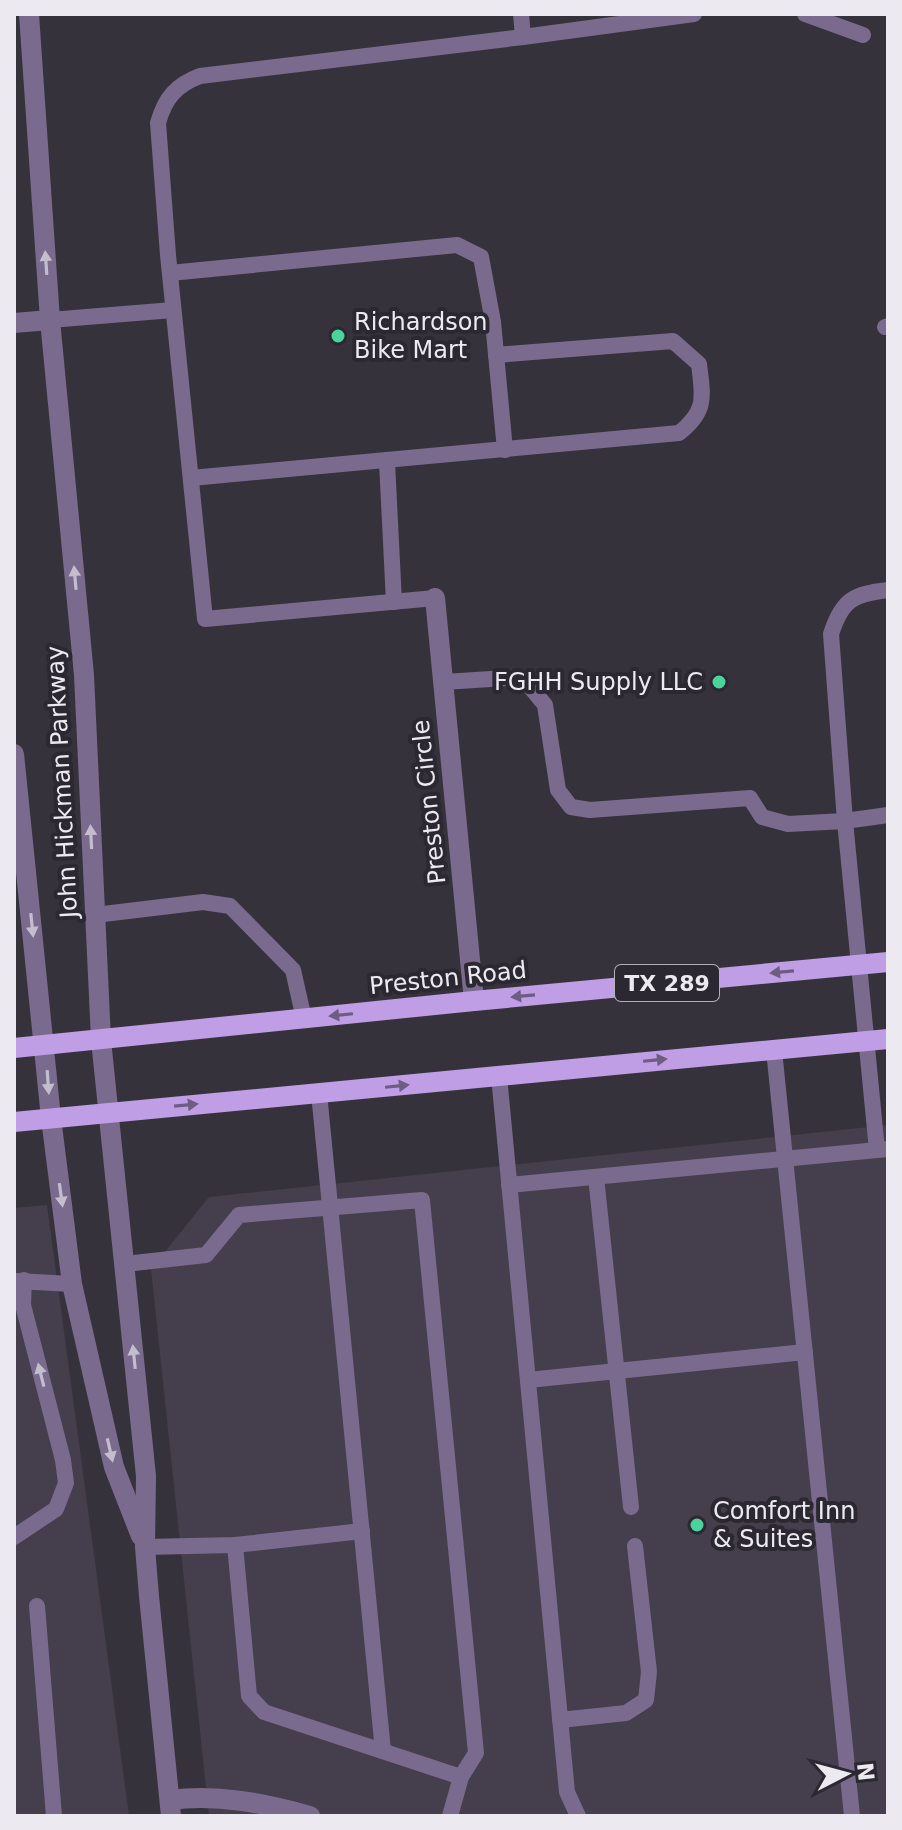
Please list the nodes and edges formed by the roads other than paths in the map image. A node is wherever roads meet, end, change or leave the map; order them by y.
1 (29, 14) edge
2 (521, 14) edge
3 (694, 14) edge
4 (805, 14) edge
5 (863, 35) dead end
6 (523, 37) junction
7 (170, 273) junction
8 (173, 310) junction
9 (50, 320) junction
10 (14, 323) edge
11 (496, 355) junction
12 (505, 450) junction
13 (387, 462) junction
14 (191, 478) junction
15 (888, 590) edge
16 (435, 598) joint
17 (394, 602) junction
18 (444, 682) junction
19 (14, 754) edge
20 (888, 815) edge
21 (845, 821) junction
22 (95, 915) junction
23 (888, 962) edge
24 (860, 965) junction
25 (474, 1001) junction
26 (304, 1019) junction
27 (101, 1040) junction
28 (878, 1040) edge
29 (45, 1046) junction
30 (14, 1048) edge
31 (774, 1050) junction
32 (499, 1076) junction
33 (319, 1093) junction
34 (108, 1113) junction
35 (51, 1118) junction
36 (14, 1122) edge
37 (883, 1149) edge
38 (786, 1158) junction
39 (596, 1177) junction
40 (509, 1185) junction
41 (331, 1208) junction
42 (125, 1264) junction
43 (19, 1280) edge
44 (72, 1284) junction
45 (805, 1352) junction
46 (617, 1371) junction
47 (528, 1380) junction
48 (631, 1507) dead end
49 (362, 1531) junction
50 (14, 1537) edge
51 (235, 1545) junction
52 (635, 1546) dead end
53 (145, 1547) junction
54 (37, 1606) dead end
55 (560, 1720) junction
56 (383, 1751) junction
57 (461, 1777) junction
58 (171, 1808) edge
59 (54, 1816) edge
60 (310, 1816) edge
61 (450, 1816) edge
62 (578, 1816) edge
63 (852, 1816) edge

9 -> 1 street, John Hickman Parkway
2 - 6 lane
3 - 6 lane
4 - 5 lane
6 - 7 lane
7 - 8 lane
7 - 11 lane
8 - 9 lane
8 - 14 lane
9 - 10 street
22 -> 9 street, John Hickman Parkway
11 - 12 lane
11 - 12 lane
12 - 13 lane
13 - 14 lane
13 - 17 lane
14 - 17 lane
15 - 21 lane
16 - 17 lane
16 - 18 street, Preston Circle
18 - 21 lane
18 - 25 street, Preston Circle
19 -> 29 street, John Hickman Parkway
20 - 21 lane
21 - 24 lane
22 - 26 lane
22 - 27 street, John Hickman Parkway
23 - 24 main road, Preston Road / TX 289
24 -> 25 main road, Preston Road / TX 289
24 - 28 lane
25 -> 26 main road, Preston Road / TX 289
26 - 27 main road, Preston Road / TX 289
27 - 29 main road, Preston Road / TX 289
27 - 34 street, John Hickman Parkway
28 - 31 main road
28 - 37 lane
29 - 30 main road, Preston Road / TX 289
29 -> 35 street, John Hickman Parkway
32 -> 31 main road
31 - 38 lane
33 -> 32 main road
32 - 40 lane
34 -> 33 main road
33 - 41 lane
34 - 35 main road
34 - 42 street, John Hickman Parkway
35 - 36 main road
35 -> 44 street, John Hickman Parkway
37 - 38 lane
38 - 39 lane
38 - 45 lane
39 - 40 lane
39 - 46 lane
40 - 47 lane
41 - 42 lane
41 - 49 lane
41 - 57 lane
53 -> 42 street, John Hickman Parkway
43 - 44 lane
50 -> 43 lane
44 -> 53 street, John Hickman Parkway
45 - 46 lane
45 - 63 lane
46 - 47 lane
46 - 48 lane
47 - 55 lane
49 - 51 lane
49 - 56 lane
51 - 53 lane
51 - 56 lane
52 - 55 lane
53 - 58 street, John Hickman Parkway
54 - 59 lane
55 - 62 lane
56 - 57 lane
57 - 61 lane
58 - 60 street

